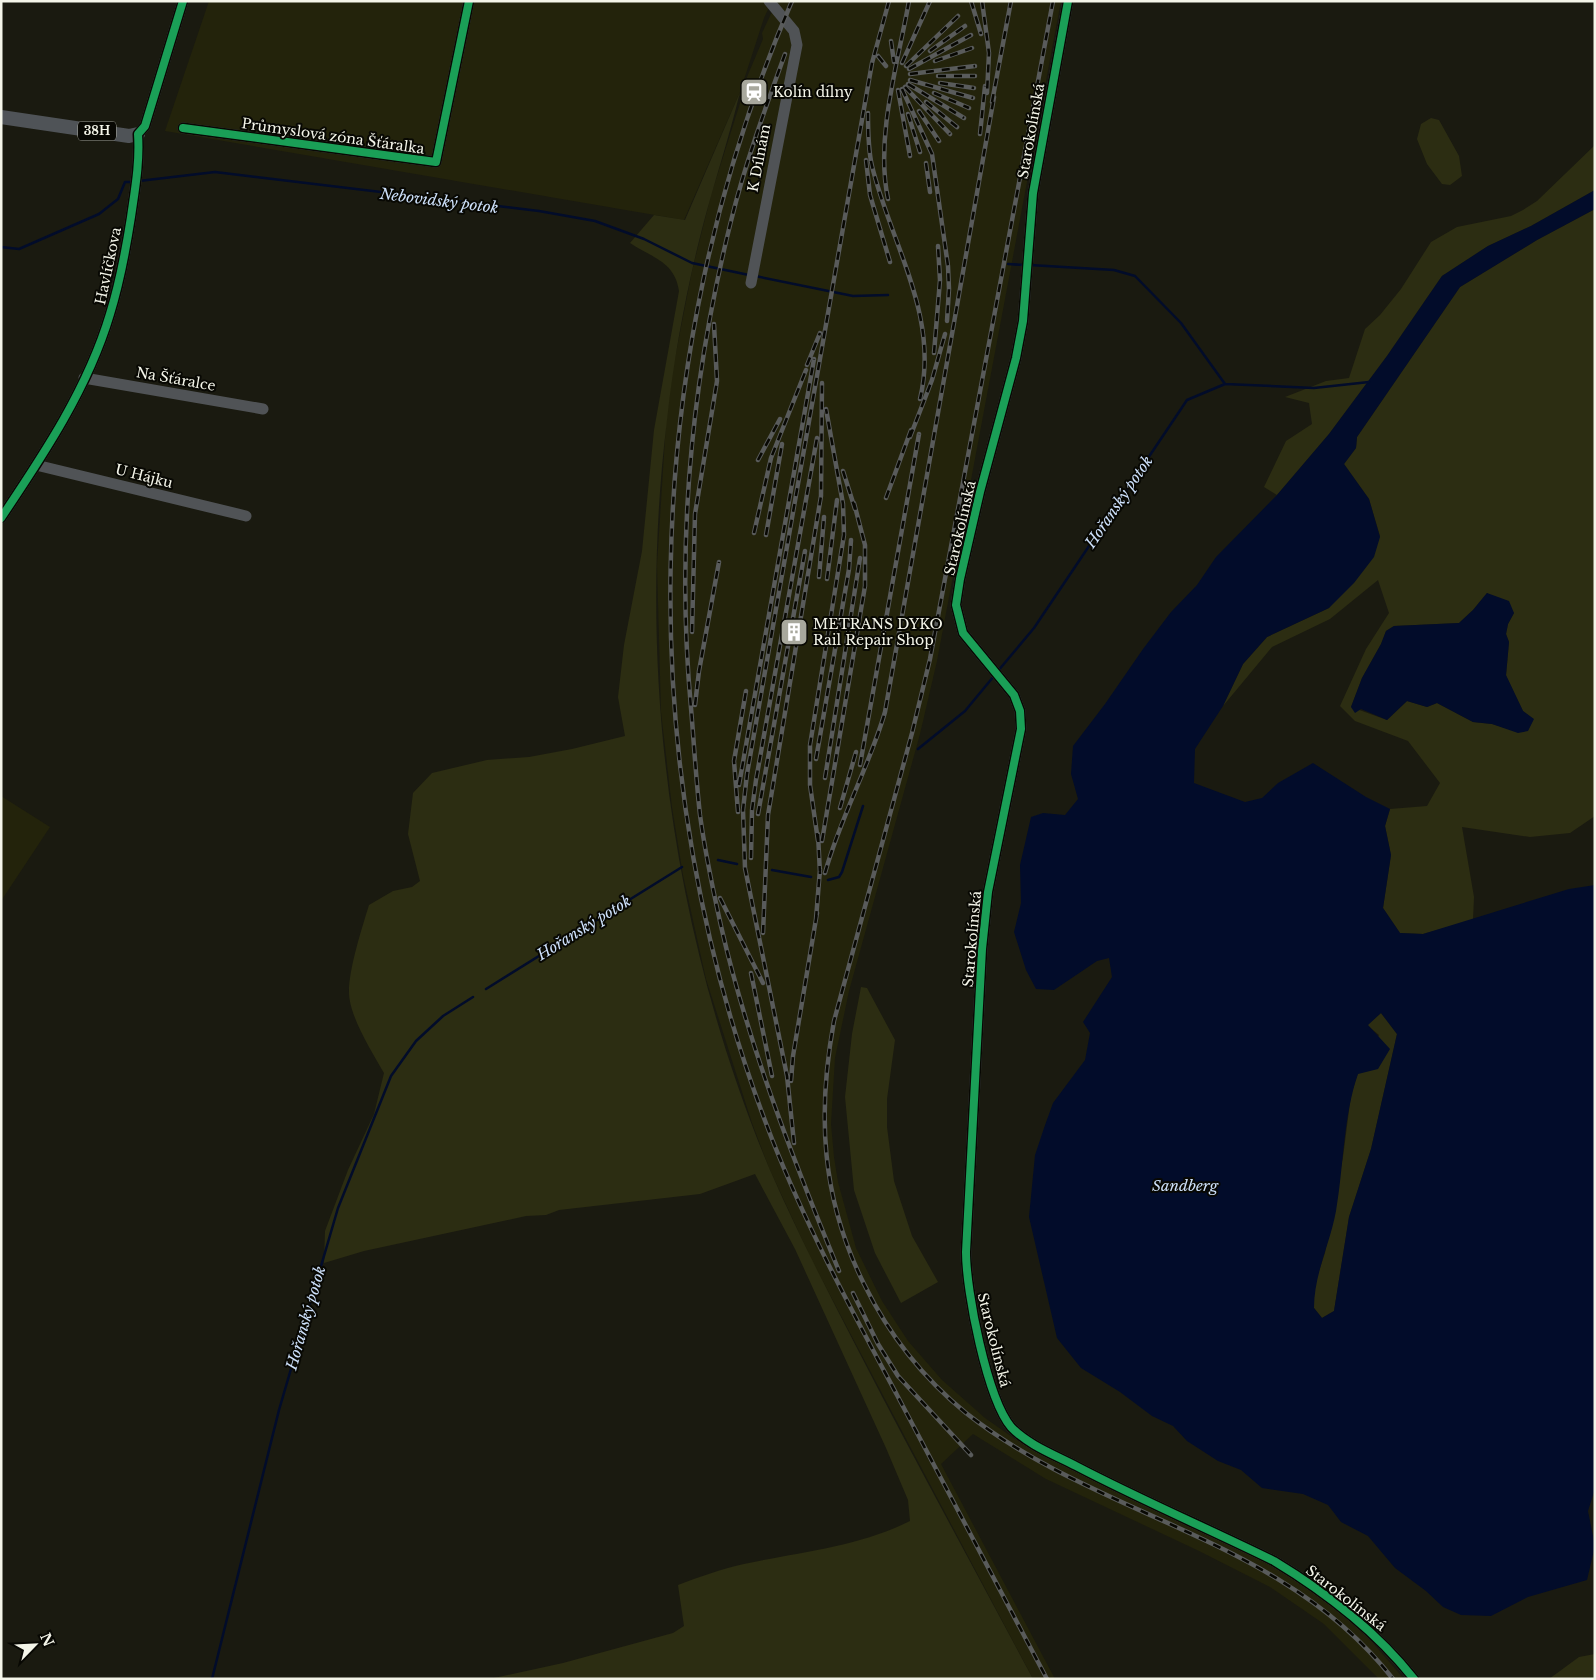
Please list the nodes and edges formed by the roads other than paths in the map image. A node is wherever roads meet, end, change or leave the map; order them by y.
1 (183, 1) edge
2 (469, 1) edge
3 (769, 1) edge
4 (1068, 1) edge
5 (1, 117) edge
6 (184, 128) dead end
7 (138, 134) junction
8 (751, 283) dead end
9 (84, 378) junction
10 (263, 409) dead end
11 (36, 465) junction
12 (246, 516) dead end
13 (1, 518) edge
14 (1414, 1679) edge

1 - 7 street, Havlíčkova
2 - 6 street, Průmyslová zóna Šťáralka
3 - 8 street, K Dílnám
4 - 14 street, Starokolínská
5 - 7 main road, 38H
7 - 9 street, Havlíčkova
9 - 10 street, Na Šťáralce
9 - 11 street, Havlíčkova
11 - 12 street, U Hájku
11 - 13 street, Havlíčkova

